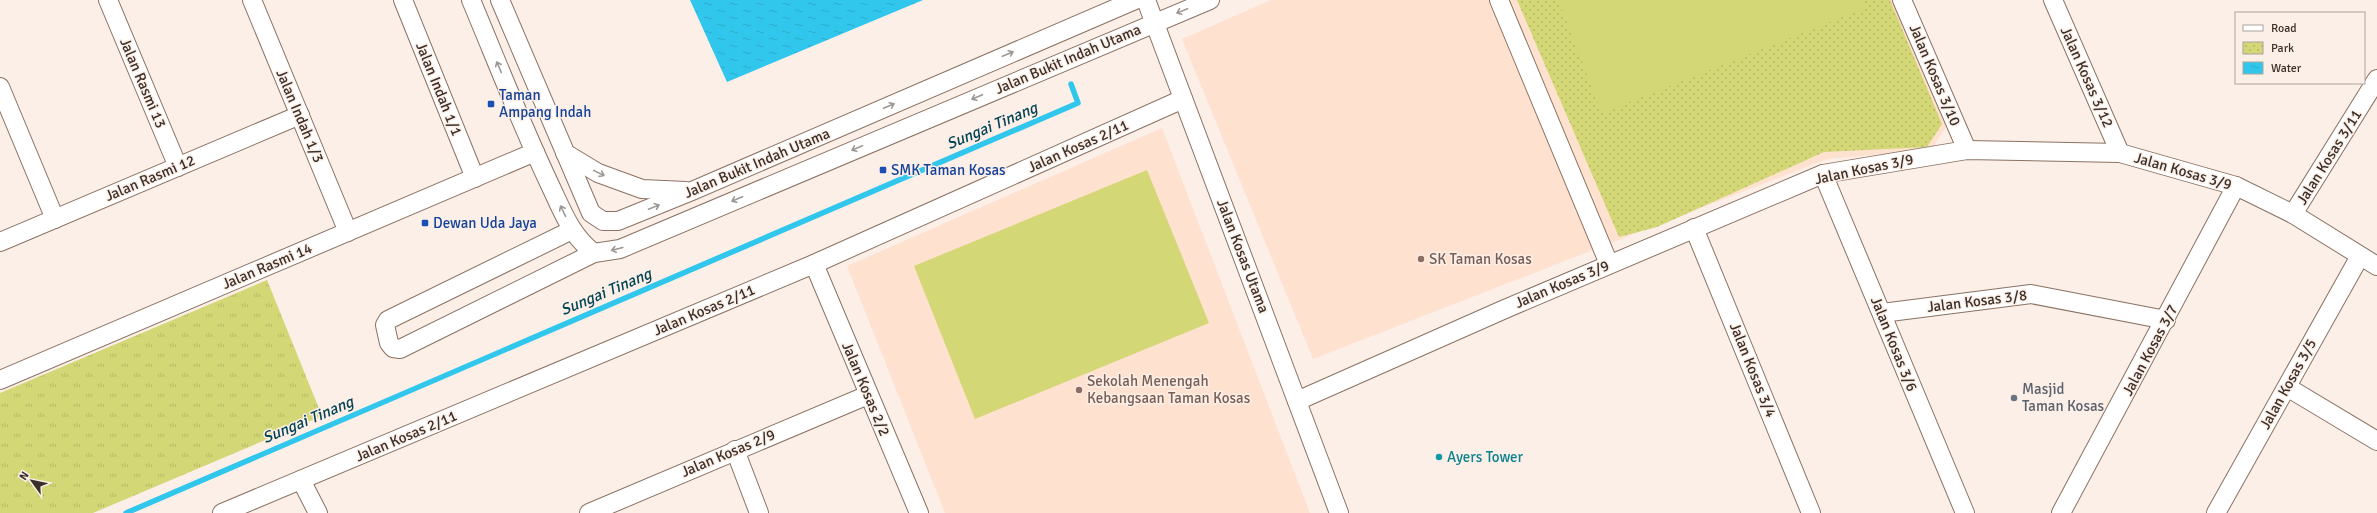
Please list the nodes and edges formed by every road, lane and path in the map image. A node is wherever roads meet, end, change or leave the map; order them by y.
1 (108, 0) edge
2 (252, 0) edge
3 (403, 0) edge
4 (471, 0) edge
5 (500, 0) edge
6 (1135, 0) edge
7 (1146, 0) edge
8 (1210, 0) edge
9 (1499, 0) edge
10 (1902, 0) edge
11 (2053, 0) edge
12 (1154, 22) junction
13 (2377, 80) edge
14 (0, 87) edge
15 (1183, 99) junction
16 (2372, 99) edge
17 (300, 115) junction
18 (1967, 150) junction
19 (535, 152) junction
20 (565, 153) junction
21 (2120, 153) junction
22 (178, 166) junction
23 (1823, 174) junction
24 (475, 178) junction
25 (2236, 186) junction
26 (692, 191) junction
27 (2293, 214) junction
28 (55, 218) junction
29 (1694, 228) junction
30 (572, 230) junction
31 (348, 232) junction
32 (0, 242) edge
33 (594, 253) junction
34 (2360, 256) junction
35 (814, 264) junction
36 (1609, 264) junction
37 (2377, 266) edge
38 (1882, 313) junction
39 (2166, 320) junction
40 (0, 380) edge
41 (2287, 387) junction
42 (868, 395) junction
43 (1297, 401) junction
44 (2377, 441) edge
45 (736, 450) junction
46 (301, 480) junction
47 (2220, 512) edge
48 (222, 513) edge
49 (318, 513) edge
50 (589, 513) edge
51 (759, 513) edge
52 (919, 513) edge
53 (1339, 513) edge
54 (1811, 513) edge
55 (1965, 513) edge
56 (2061, 513) edge

1 - 22 street, Jalan Rasmi 13
2 - 17 street, Jalan Indah 1/3
3 - 24 street, Jalan Indah 1/1
19 -> 4 street
5 - 20 street, Jalan Bukit Indah Utama
26 -> 6 street, Jalan Bukit Indah Utama
7 - 12 street, Jalan Kosas Utama
8 -> 12 street, Jalan Bukit Indah Utama
9 - 36 street
10 - 18 street, Jalan Kosas 3/10
11 - 21 street, Jalan Kosas 3/12
12 - 15 street, Jalan Kosas Utama
12 -> 33 street, Jalan Bukit Indah Utama
13 - 16 street, Jalan Kosas 3/11
14 - 28 street
15 - 35 street, Jalan Kosas 2/11
15 - 43 street, Jalan Kosas Utama
16 - 27 street, Jalan Kosas 3/11
17 - 22 street, Jalan Rasmi 12
17 - 31 street, Jalan Indah 1/3
18 - 21 street, Jalan Kosas 3/9
18 - 23 street, Jalan Kosas 3/9
19 - 24 street, Jalan Rasmi 14
30 -> 19 street
20 -> 26 street
20 -> 26 street, Jalan Bukit Indah Utama
21 - 25 street, Jalan Kosas 3/9
22 - 28 street, Jalan Rasmi 12
23 - 29 street, Jalan Kosas 3/9
23 - 38 street, Jalan Kosas 3/6
24 - 31 street, Jalan Rasmi 14
25 - 27 street, Jalan Kosas 3/9
25 - 39 street, Jalan Kosas 3/7
27 - 34 street, Jalan Kosas 3/9
28 - 32 street, Jalan Rasmi 12
29 - 36 street, Jalan Kosas 3/9
29 - 54 street, Jalan Kosas 3/4
30 - 33 street
30 - 33 street, Jalan Bukit Indah Utama
31 - 40 street, Jalan Rasmi 14
34 - 37 street, Jalan Kosas 3/9
34 - 41 street, Jalan Kosas 3/5
35 - 42 street, Jalan Kosas 2/2
35 - 46 street, Jalan Kosas 2/11
36 - 43 street, Jalan Kosas 3/9
38 - 39 street, Jalan Kosas 3/8
38 - 55 street, Jalan Kosas 3/6
39 - 56 street, Jalan Kosas 3/7
41 - 44 street
41 - 47 street, Jalan Kosas 3/5
42 - 45 street, Jalan Kosas 2/9
42 - 52 street, Jalan Kosas 2/2
43 - 53 street, Jalan Kosas Utama
45 - 50 street, Jalan Kosas 2/9
45 - 51 street
46 - 48 street, Jalan Kosas 2/11
46 - 49 street

